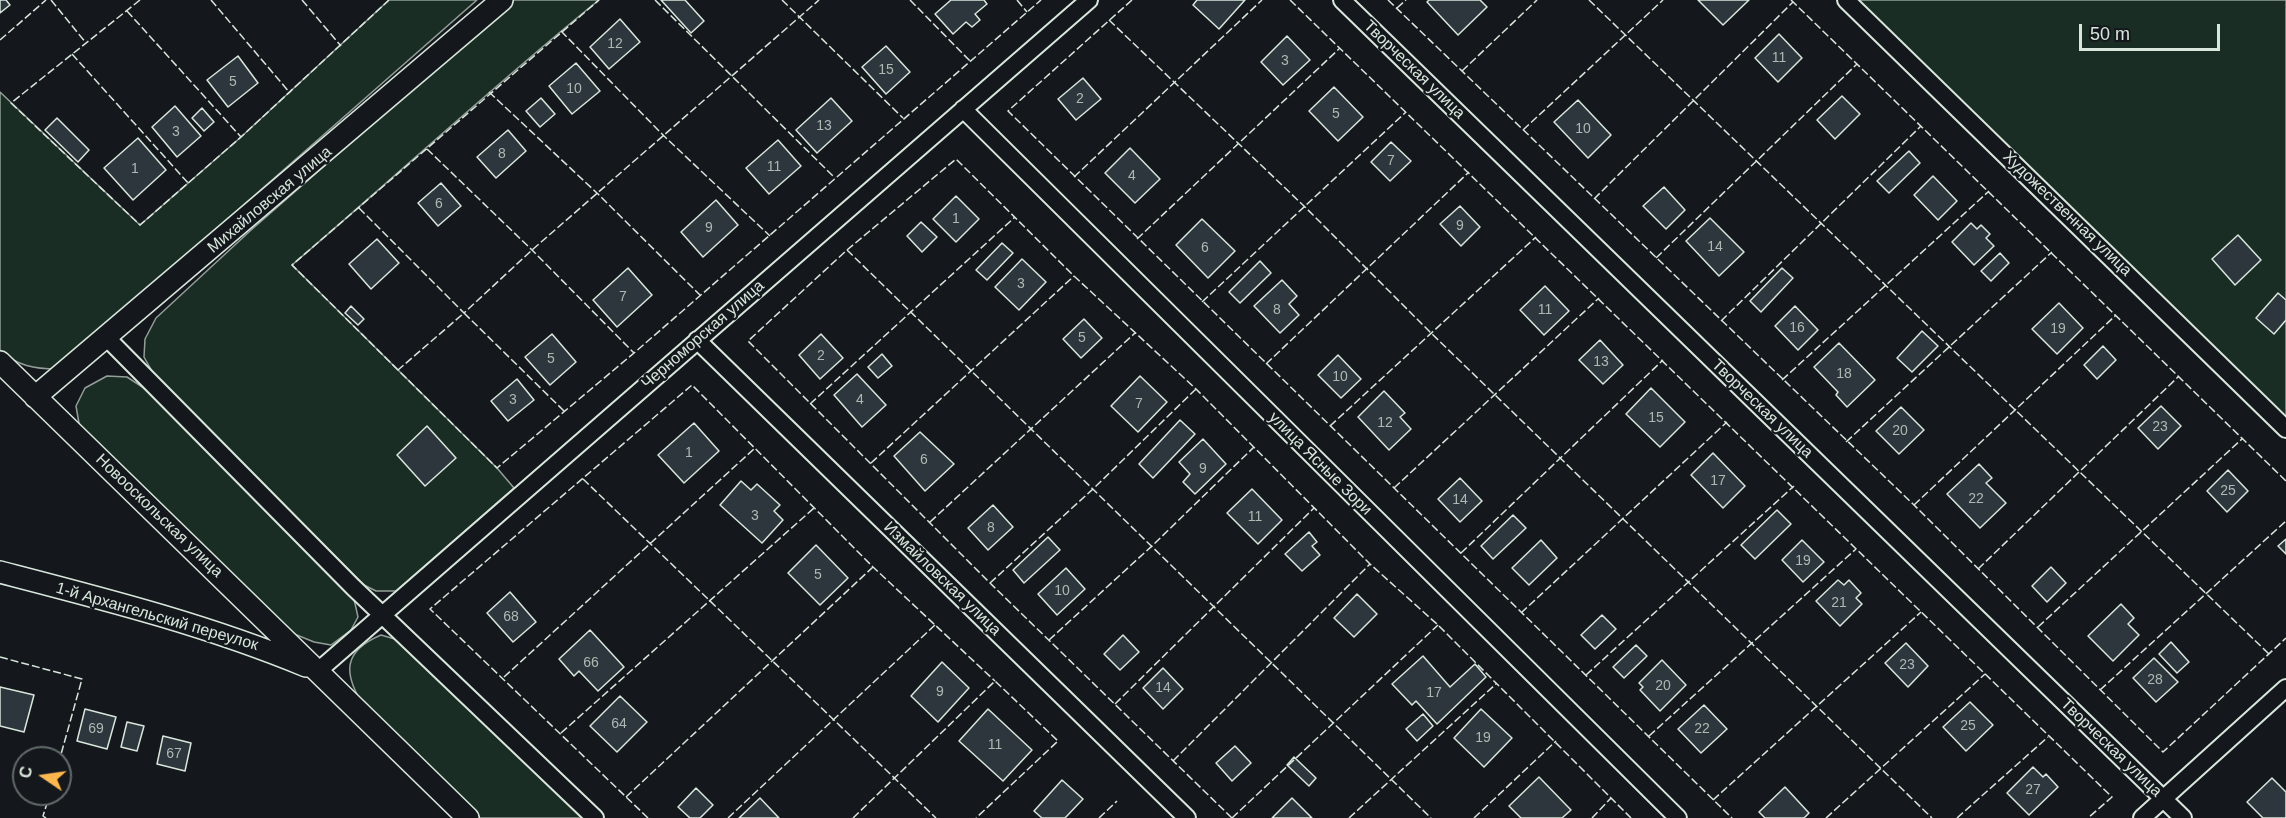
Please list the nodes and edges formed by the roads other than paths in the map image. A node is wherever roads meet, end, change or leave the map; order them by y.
1 (502, 0) edge
2 (1089, 0) edge
3 (1342, 0) edge
4 (1846, 0) edge
5 (963, 109) junction
6 (106, 337) junction
7 (697, 340) junction
8 (0, 362) edge
9 (35, 397) junction
10 (2286, 429) edge
11 (0, 572) edge
12 (382, 615) junction
13 (318, 670) junction
14 (2286, 688) edge
15 (2163, 799) junction
16 (468, 818) edge
17 (595, 818) edge
18 (1187, 818) edge
19 (1678, 818) edge
20 (2142, 818) edge
21 (2183, 818) edge

1 - 6 street, Михайловская улица
2 - 5 street, Черноморская улица
3 - 15 street, Творческая улица
4 - 10 street, Художественная улица
5 - 7 street, Черноморская улица
5 - 19 street, улица Ясные Зори
6 - 9 street, Михайловская улица
6 - 12 street
7 - 12 street, Черноморская улица
7 - 18 street, Измайловская улица
8 - 9 street, Новооскольская улица
9 - 13 street, Новооскольская улица
11 - 13 street, 1-й Архангельский переулок
12 - 13 street, Черноморская улица
12 - 17 street
13 - 16 street, 1-й Архангельский переулок
14 - 15 street
15 - 20 street
15 - 21 street, Творческая улица

